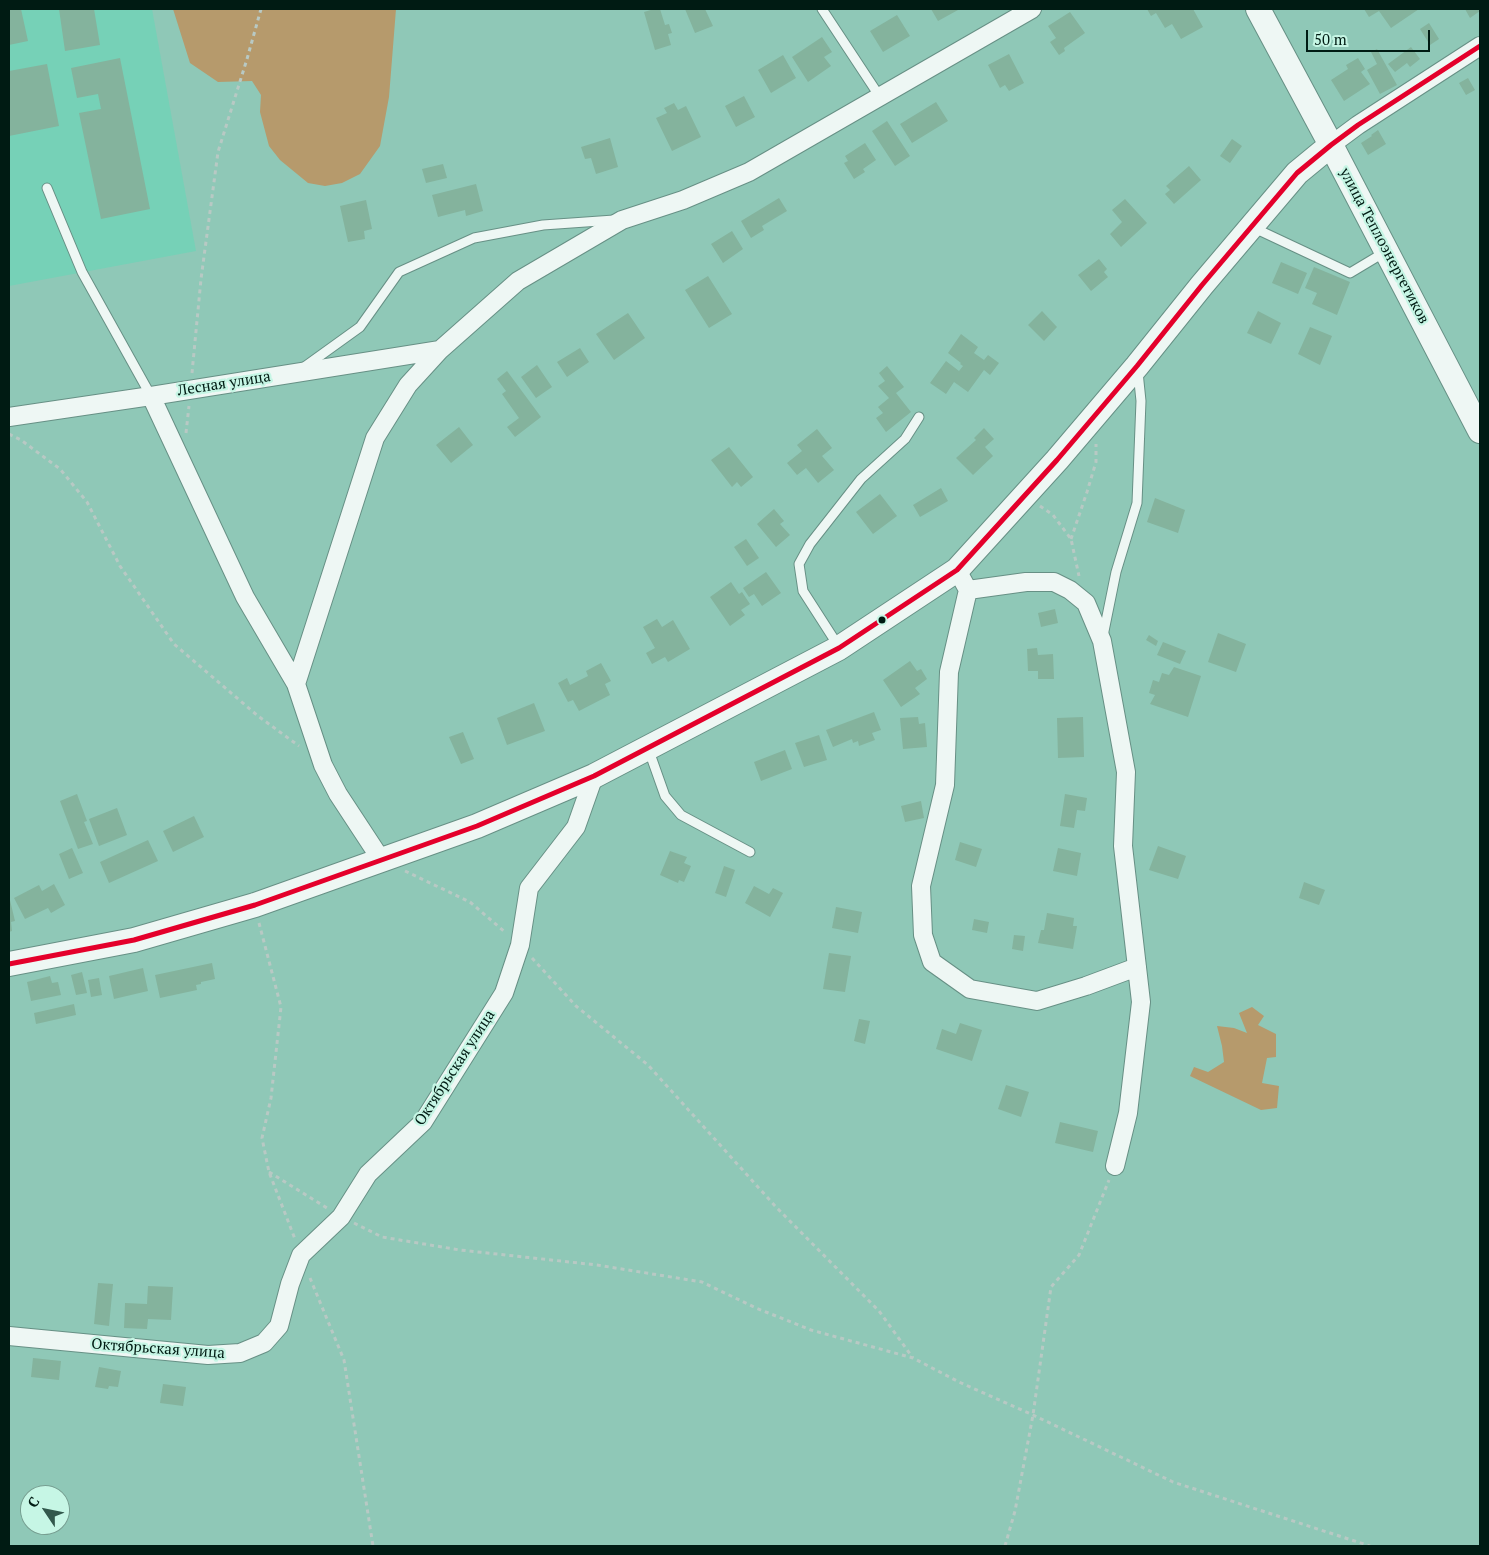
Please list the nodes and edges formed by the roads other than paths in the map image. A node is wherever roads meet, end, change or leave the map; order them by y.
1 (822, 9) edge
2 (1032, 9) edge
3 (1258, 9) edge
4 (1480, 46) edge
5 (880, 97) junction
6 (1331, 145) junction
7 (47, 188) dead end
8 (622, 220) junction
9 (1251, 227) junction
10 (1386, 251) junction
11 (440, 350) junction
12 (1137, 366) junction
13 (297, 373) junction
14 (151, 396) junction
15 (9, 417) edge
16 (919, 417) dead end
17 (1480, 431) edge
18 (962, 580) junction
19 (1102, 641) junction
20 (839, 648) junction
21 (296, 684) junction
22 (648, 748) junction
23 (594, 776) junction
24 (750, 852) dead end
25 (382, 860) junction
26 (9, 964) edge
27 (1137, 967) junction
28 (1115, 1166) road end
29 (9, 1336) edge

1 - 5 lane
2 - 5 street
3 - 6 street, улица Теплоэнергетиков
4 - 6 street
5 - 8 street
6 - 9 street
6 - 10 street, улица Теплоэнергетиков
7 - 14 lane
8 - 11 street
8 - 13 lane
9 - 10 lane
9 - 12 street
10 - 17 street, улица Теплоэнергетиков
11 - 13 street, Лесная улица
11 - 21 street
12 - 18 street
12 - 19 lane
13 - 14 street, Лесная улица
14 - 15 street, Лесная улица
14 - 21 street
16 - 20 lane
18 - 19 street
18 - 20 street
18 - 27 street
19 - 27 street
20 - 22 street
21 - 25 street
22 - 23 street
22 - 24 lane
23 - 25 street
23 - 29 street, Октябрьская улица
25 - 26 street
27 - 28 street

